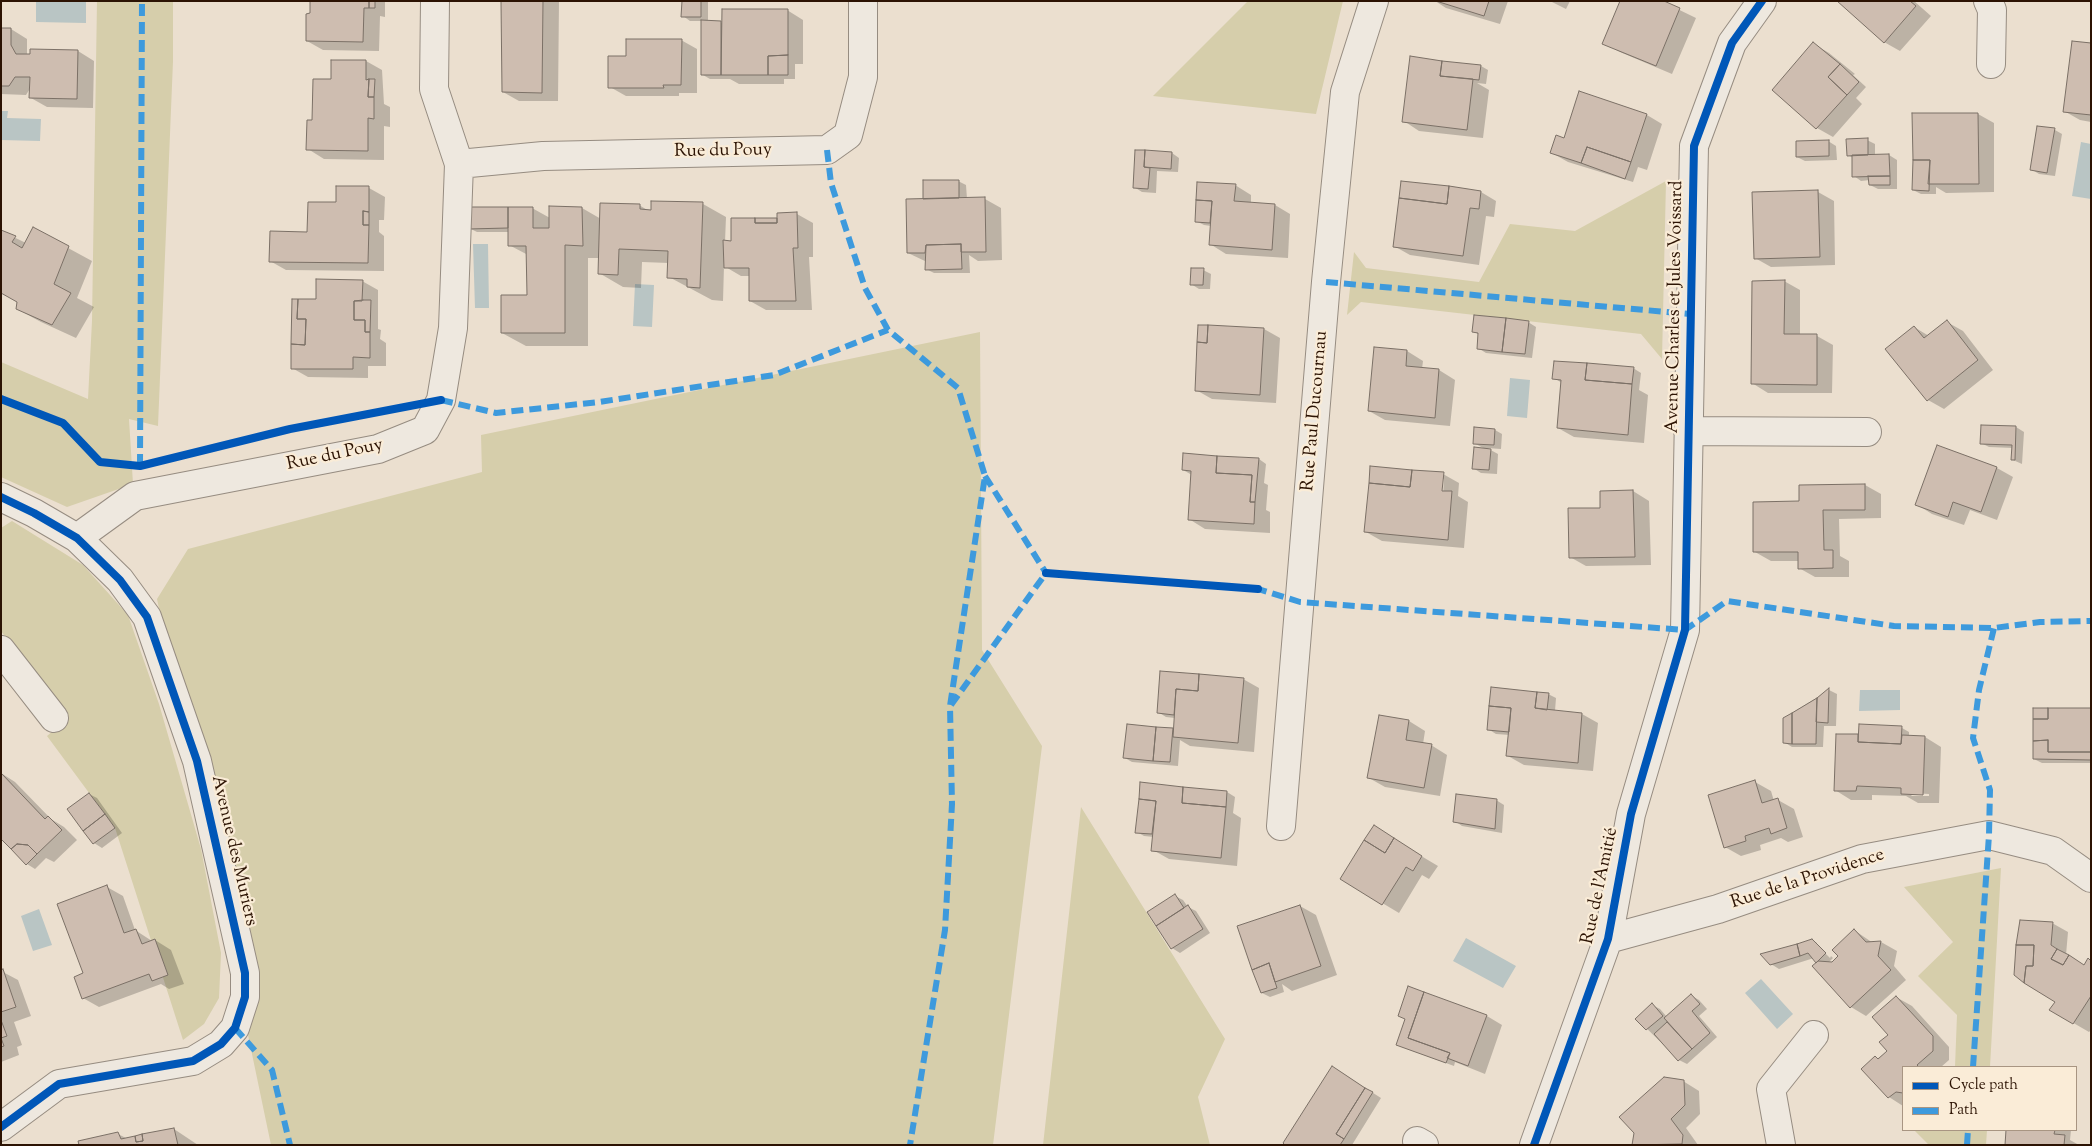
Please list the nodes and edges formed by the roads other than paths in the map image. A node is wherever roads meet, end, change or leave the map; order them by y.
1 (435, 1) edge
2 (863, 1) edge
3 (1374, 1) edge
4 (1762, 1) edge
5 (1988, 1) edge
6 (1991, 64) dead end
7 (459, 164) junction
8 (1688, 431) junction
9 (1867, 432) dead end
10 (1, 497) edge
11 (77, 538) junction
12 (1685, 630) joint
13 (1, 650) edge
14 (54, 718) dead end
15 (1281, 826) dead end
16 (2091, 878) edge
17 (1608, 940) junction
18 (1814, 1034) dead end
19 (1, 1128) edge
20 (1534, 1145) edge
21 (1781, 1145) edge

1 - 7 street, Rue du Pouy
2 - 7 street, Rue du Pouy
3 - 15 street, Rue Paul Ducournau
4 - 8 street, Avenue Charles et Jules Voissard
5 - 6 street
7 - 11 street, Rue du Pouy
8 - 9 street
8 - 12 street, Avenue Charles et Jules Voissard
10 - 11 street, Avenue des Muriers
11 - 19 street, Avenue des Muriers
12 - 17 street, Rue de l'Amitié
13 - 14 street
16 - 17 street, Rue de la Providence
17 - 20 street, Rue de l'Amitié
18 - 21 street

